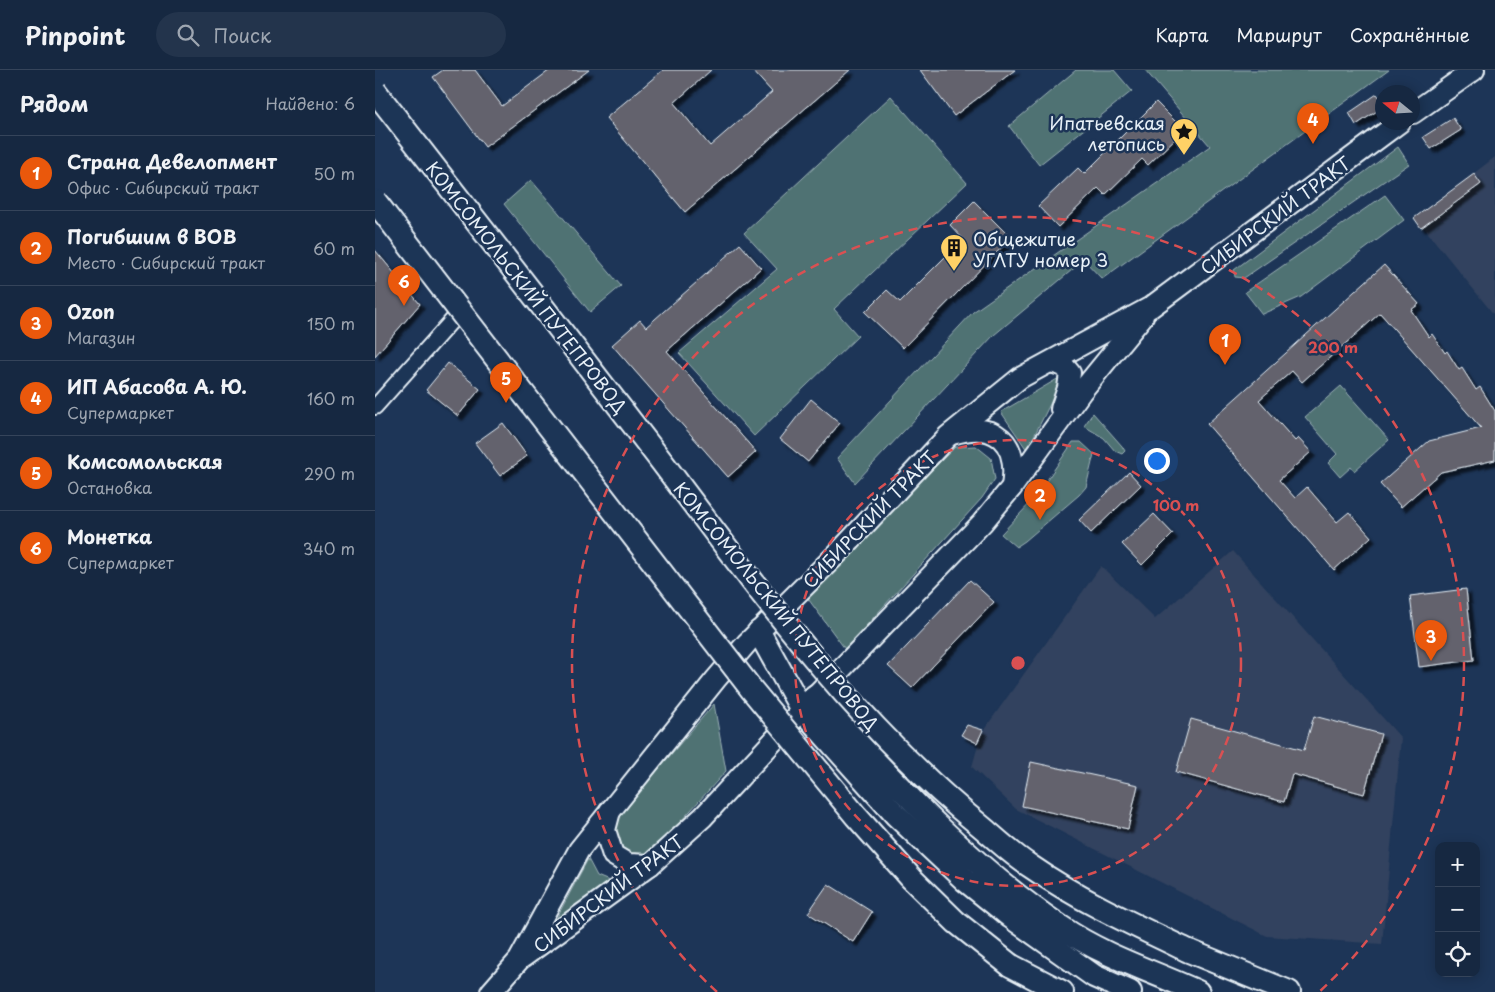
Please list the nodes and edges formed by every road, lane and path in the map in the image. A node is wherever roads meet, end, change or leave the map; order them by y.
1 (1474, 70) edge
2 (375, 91) edge
3 (1420, 108) edge
4 (1388, 130) edge
5 (375, 201) edge
6 (1151, 307) junction
7 (456, 316) dead end
8 (1051, 362) junction
9 (375, 407) edge
10 (1056, 425) junction
11 (948, 436) junction
12 (1012, 487) junction
13 (759, 632) junction
14 (808, 703) junction
15 (611, 810) junction
16 (650, 865) junction
17 (519, 960) junction
18 (491, 992) edge
19 (1062, 992) edge
20 (1130, 992) edge
21 (1198, 992) edge
22 (1289, 992) edge

1 - 3 main road
2 - 22 main road, КОМСОМОЛЬСКИЙ ПУТЕПРОВОД, bridge
4 - 6 main road, СИБИРСКИЙ ТРАКТ
5 - 19 main road, bridge
6 - 8 main road, СИБИРСКИЙ ТРАКТ
6 - 10 main road, СИБИРСКИЙ ТРАКТ
7 - 9 street
8 - 10 main road
8 - 11 main road, СИБИРСКИЙ ТРАКТ
10 - 12 main road, СИБИРСКИЙ ТРАКТ
11 - 12 main road
11 - 13 main road, СИБИРСКИЙ ТРАКТ
12 - 14 main road, СИБИРСКИЙ ТРАКТ
13 - 14 main road, КОМСОМОЛЬСКИЙ ПУТЕПРОВОД
13 - 15 main road, СИБИРСКИЙ ТРАКТ
14 - 16 main road, СИБИРСКИЙ ТРАКТ
14 - 20 main road
14 - 21 main road
15 - 16 main road
15 - 17 main road, СИБИРСКИЙ ТРАКТ
16 - 17 main road, СИБИРСКИЙ ТРАКТ
17 - 18 main road, СИБИРСКИЙ ТРАКТ

